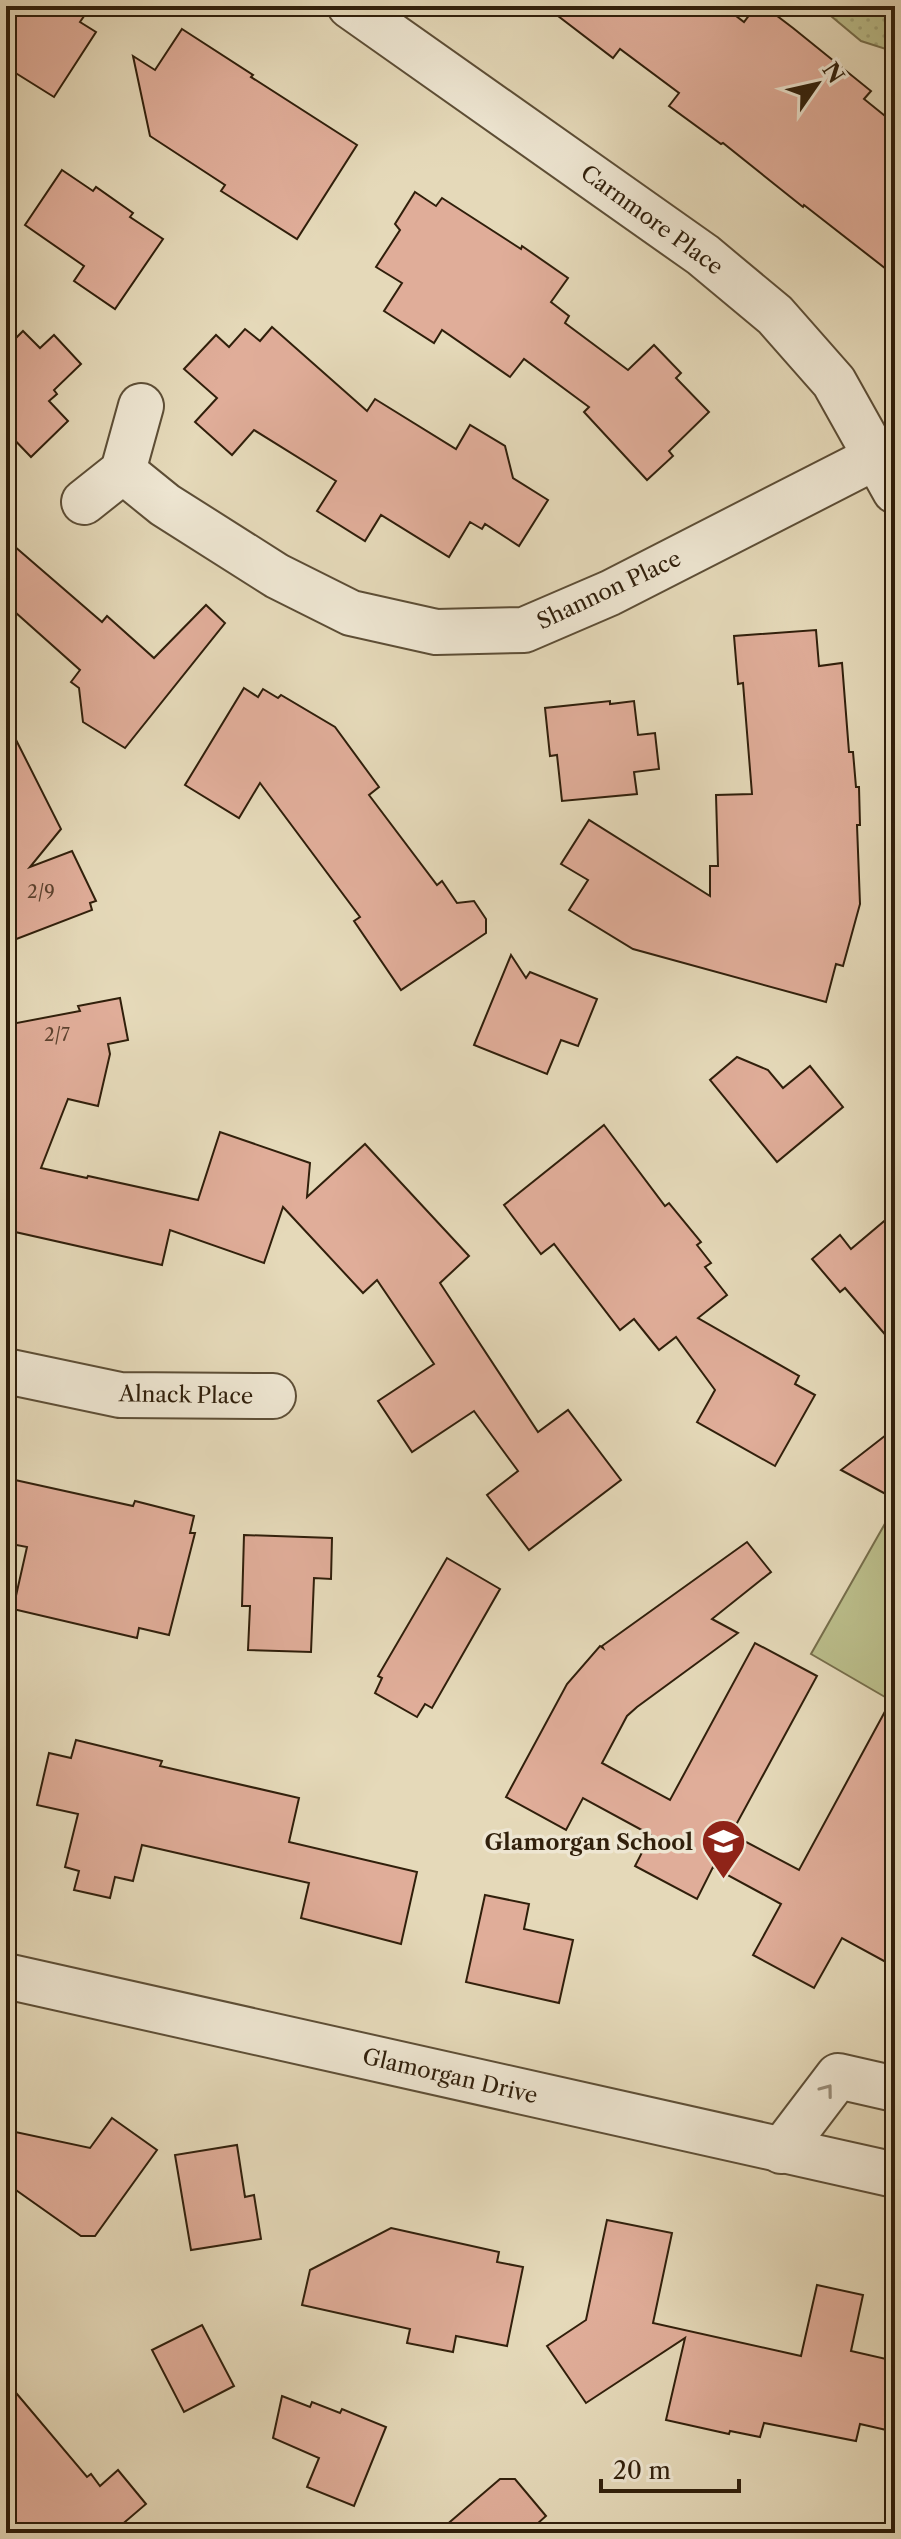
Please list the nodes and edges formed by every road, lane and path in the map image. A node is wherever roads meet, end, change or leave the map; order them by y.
1 (350, 6) edge
2 (141, 406) dead end
3 (123, 471) junction
4 (886, 474) edge
5 (84, 502) dead end
6 (6, 1371) edge
7 (273, 1396) dead end
8 (6, 1976) edge
9 (895, 2089) edge
10 (781, 2151) junction
11 (895, 2175) edge

1 - 4 street, Carnmore Place
2 - 3 street
3 - 4 street, Shannon Place
3 - 5 street
6 - 7 street, Alnack Place
8 - 10 street, Glamorgan Drive
10 -> 9 street
10 - 11 street, Glamorgan Drive

